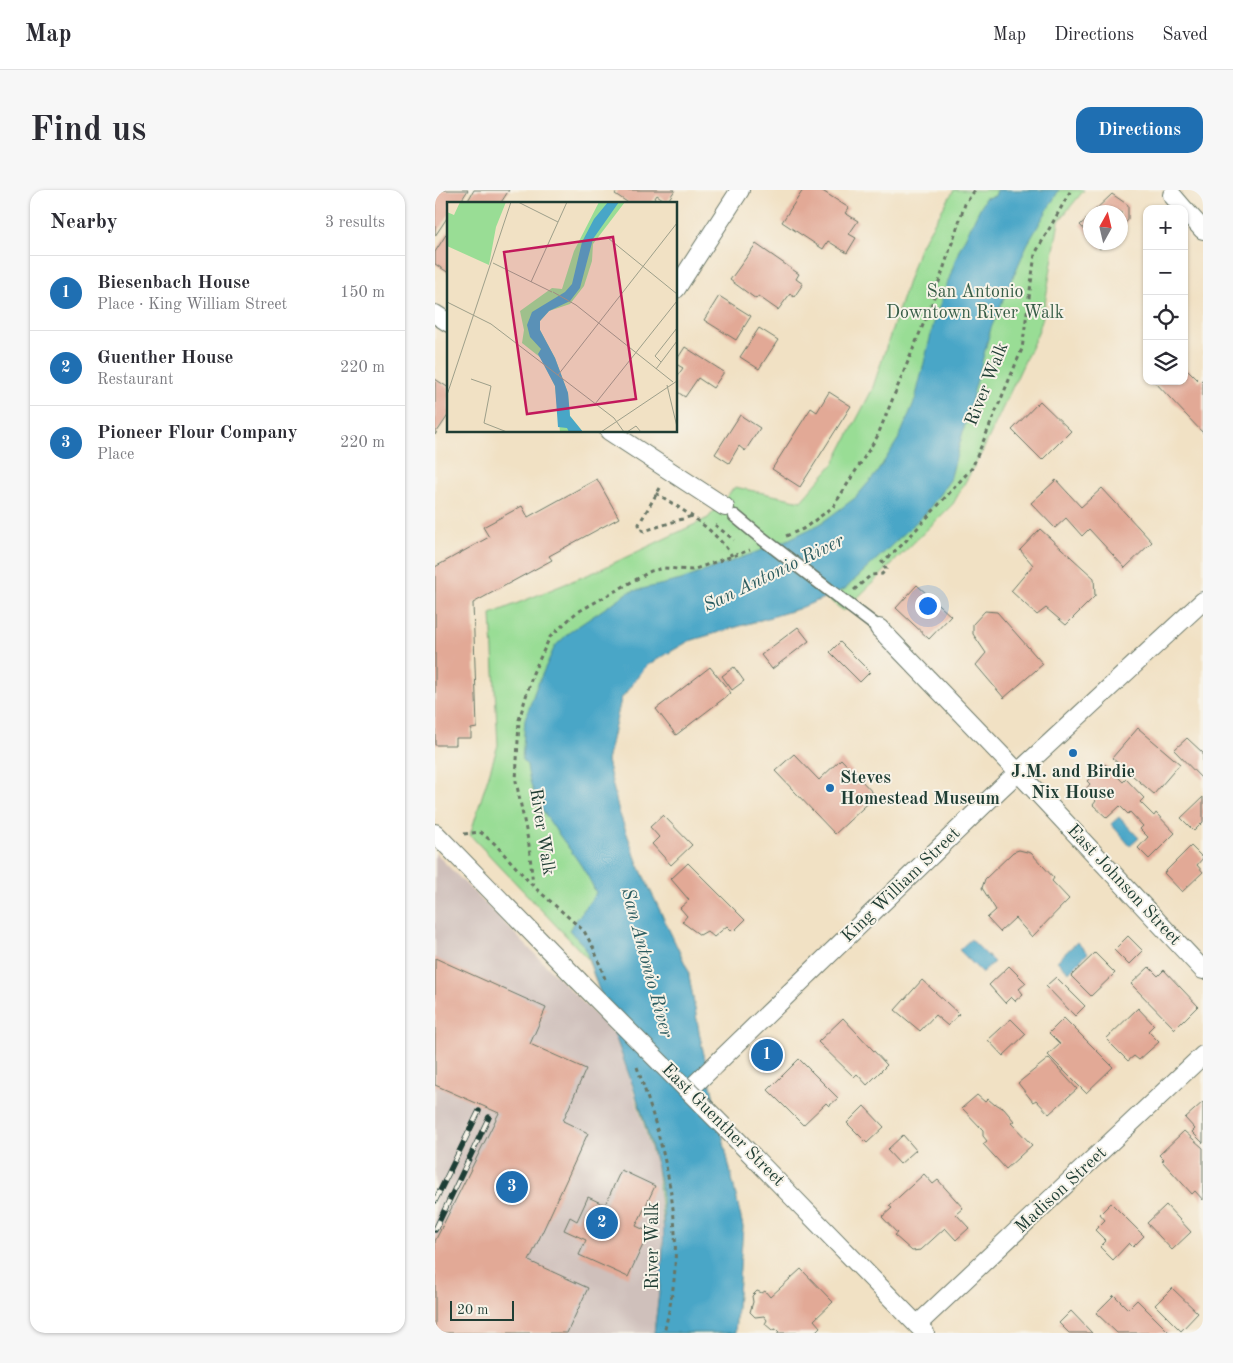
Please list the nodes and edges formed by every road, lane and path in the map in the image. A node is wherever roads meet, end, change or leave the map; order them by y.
1 (740, 190) edge
2 (975, 190) edge
3 (1071, 190) edge
4 (1171, 195) dead end
5 (1180, 205) edge
6 (1188, 213) edge
7 (1203, 230) edge
8 (677, 287) edge
9 (435, 314) edge
10 (447, 322) edge
11 (611, 432) edge
12 (671, 472) junction
13 (656, 493) junction
14 (730, 512) joint
15 (692, 516) junction
16 (778, 540) dead end
17 (751, 550) dead end
18 (732, 556) junction
19 (855, 589) dead end
20 (1203, 601) edge
21 (879, 628) joint
22 (1018, 773) junction
23 (440, 838) edge
24 (533, 886) junction
25 (1203, 970) edge
26 (607, 985) dead end
27 (1203, 1055) edge
28 (636, 1064) dead end
29 (689, 1091) junction
30 (921, 1329) edge
31 (664, 1333) edge

1 - 8 street
2 - 16 path
3 - 19 path, River Walk
4 - 5 street
6 - 7 street
9 - 10 street
11 - 12 street
12 - 13 path
12 - 14 street
13 - 15 path
13 - 15 path
14 - 21 street, bridge
15 - 18 path
17 - 18 path, River Walk
18 - 24 path, River Walk
20 - 22 street, King William Street
21 - 22 street, East Johnson Street
22 - 25 street, East Johnson Street
22 - 29 street, King William Street
23 - 24 path
23 - 29 street, East Guenther Street, bridge
24 - 26 path, River Walk
27 - 30 street, Madison Street
28 - 31 path, River Walk
29 - 30 street, East Guenther Street, bridge

